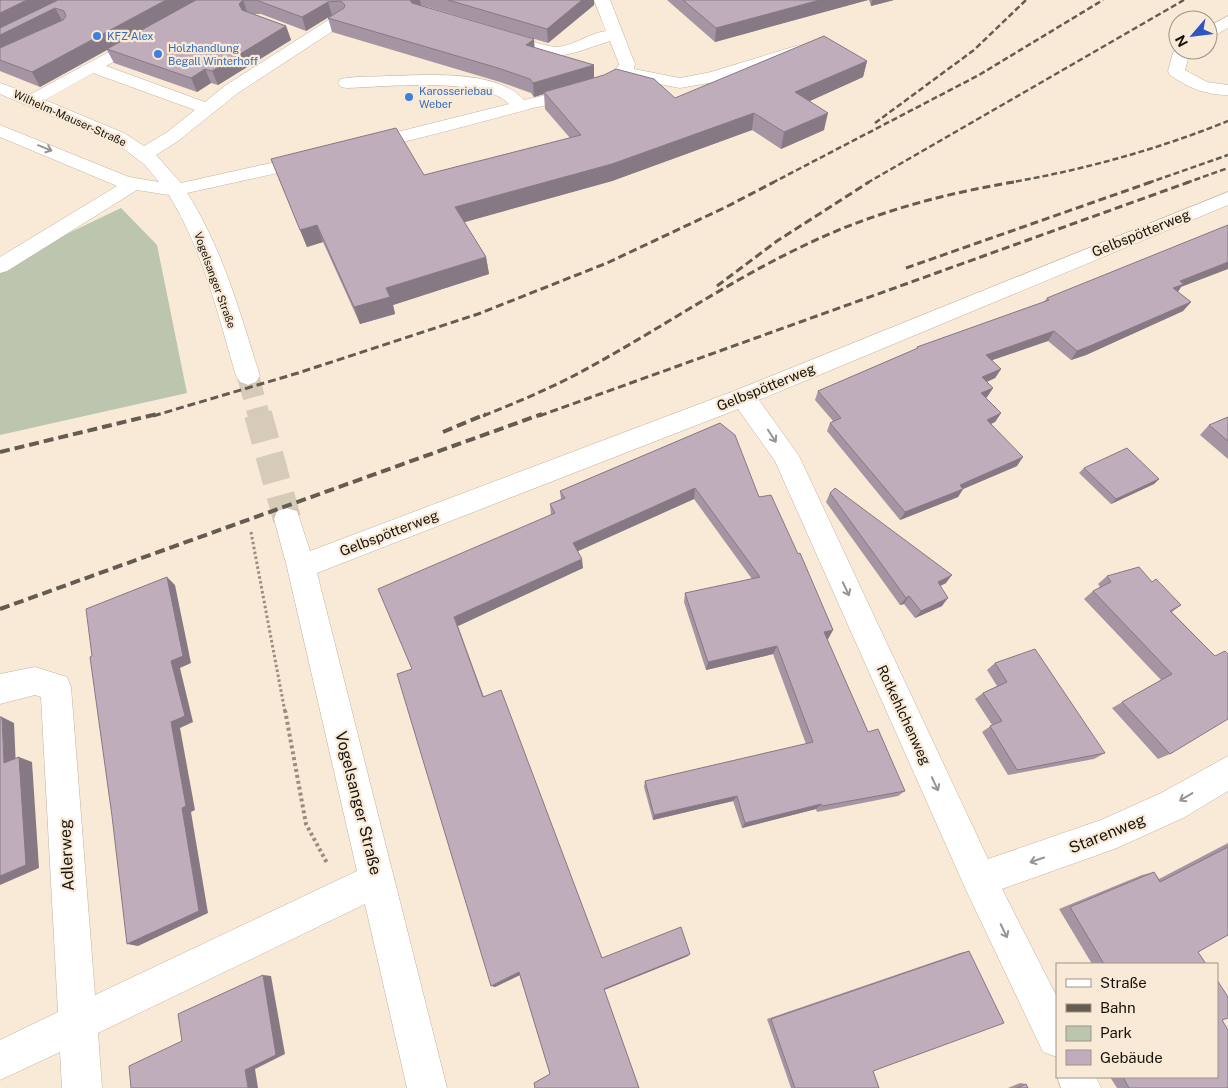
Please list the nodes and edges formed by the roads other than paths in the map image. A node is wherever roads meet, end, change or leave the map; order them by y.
1 (602, 0) edge
2 (338, 20) edge
3 (160, 29) edge
4 (483, 31) edge
5 (290, 32) edge
6 (617, 36) junction
7 (308, 39) junction
8 (814, 46) edge
9 (1179, 60) edge
10 (92, 67) junction
11 (624, 72) junction
12 (347, 83) dead end
13 (0, 88) edge
14 (1228, 90) edge
15 (32, 101) junction
16 (522, 107) junction
17 (208, 109) junction
18 (0, 130) edge
19 (348, 150) edge
20 (144, 154) junction
21 (330, 155) edge
22 (135, 183) junction
23 (175, 190) junction
24 (1228, 198) edge
25 (0, 266) edge
26 (248, 376) tunnel mouth
27 (742, 397) junction
28 (287, 519) tunnel mouth
29 (301, 567) junction
30 (0, 690) edge
31 (1228, 772) edge
32 (377, 880) junction
33 (979, 880) junction
34 (77, 1023) junction
35 (1056, 1036) edge
36 (0, 1060) edge
37 (82, 1088) edge
38 (427, 1088) edge

1 - 6 street
2 - 7 street
3 - 10 street
4 - 6 street
5 - 7 street
6 - 11 street
7 - 17 street
8 - 11 street
9 - 14 street
10 - 15 street
10 - 17 street
11 - 16 street
12 - 16 street
13 - 15 street, Wilhelm-Mauser-Straße
15 - 20 street, Wilhelm-Mauser-Straße
16 - 19 street
17 - 20 street
18 -> 22 street
20 - 23 street, Wilhelm-Mauser-Straße
21 - 23 street
22 - 23 street
22 - 25 street
23 - 26 street, Vogelsanger Straße
24 - 27 street, Gelbspötterweg
27 - 29 street, Gelbspötterweg
27 -> 33 street, Rotkehlchenweg
28 - 29 street, Vogelsanger Straße
29 - 32 street, Vogelsanger Straße
30 - 34 street, Adlerweg
31 -> 33 street, Starenweg
32 - 34 street
32 - 38 street, Vogelsanger Straße
33 -> 35 street, Rotkehlchenweg
34 - 36 street
34 - 37 street, Adlerweg

